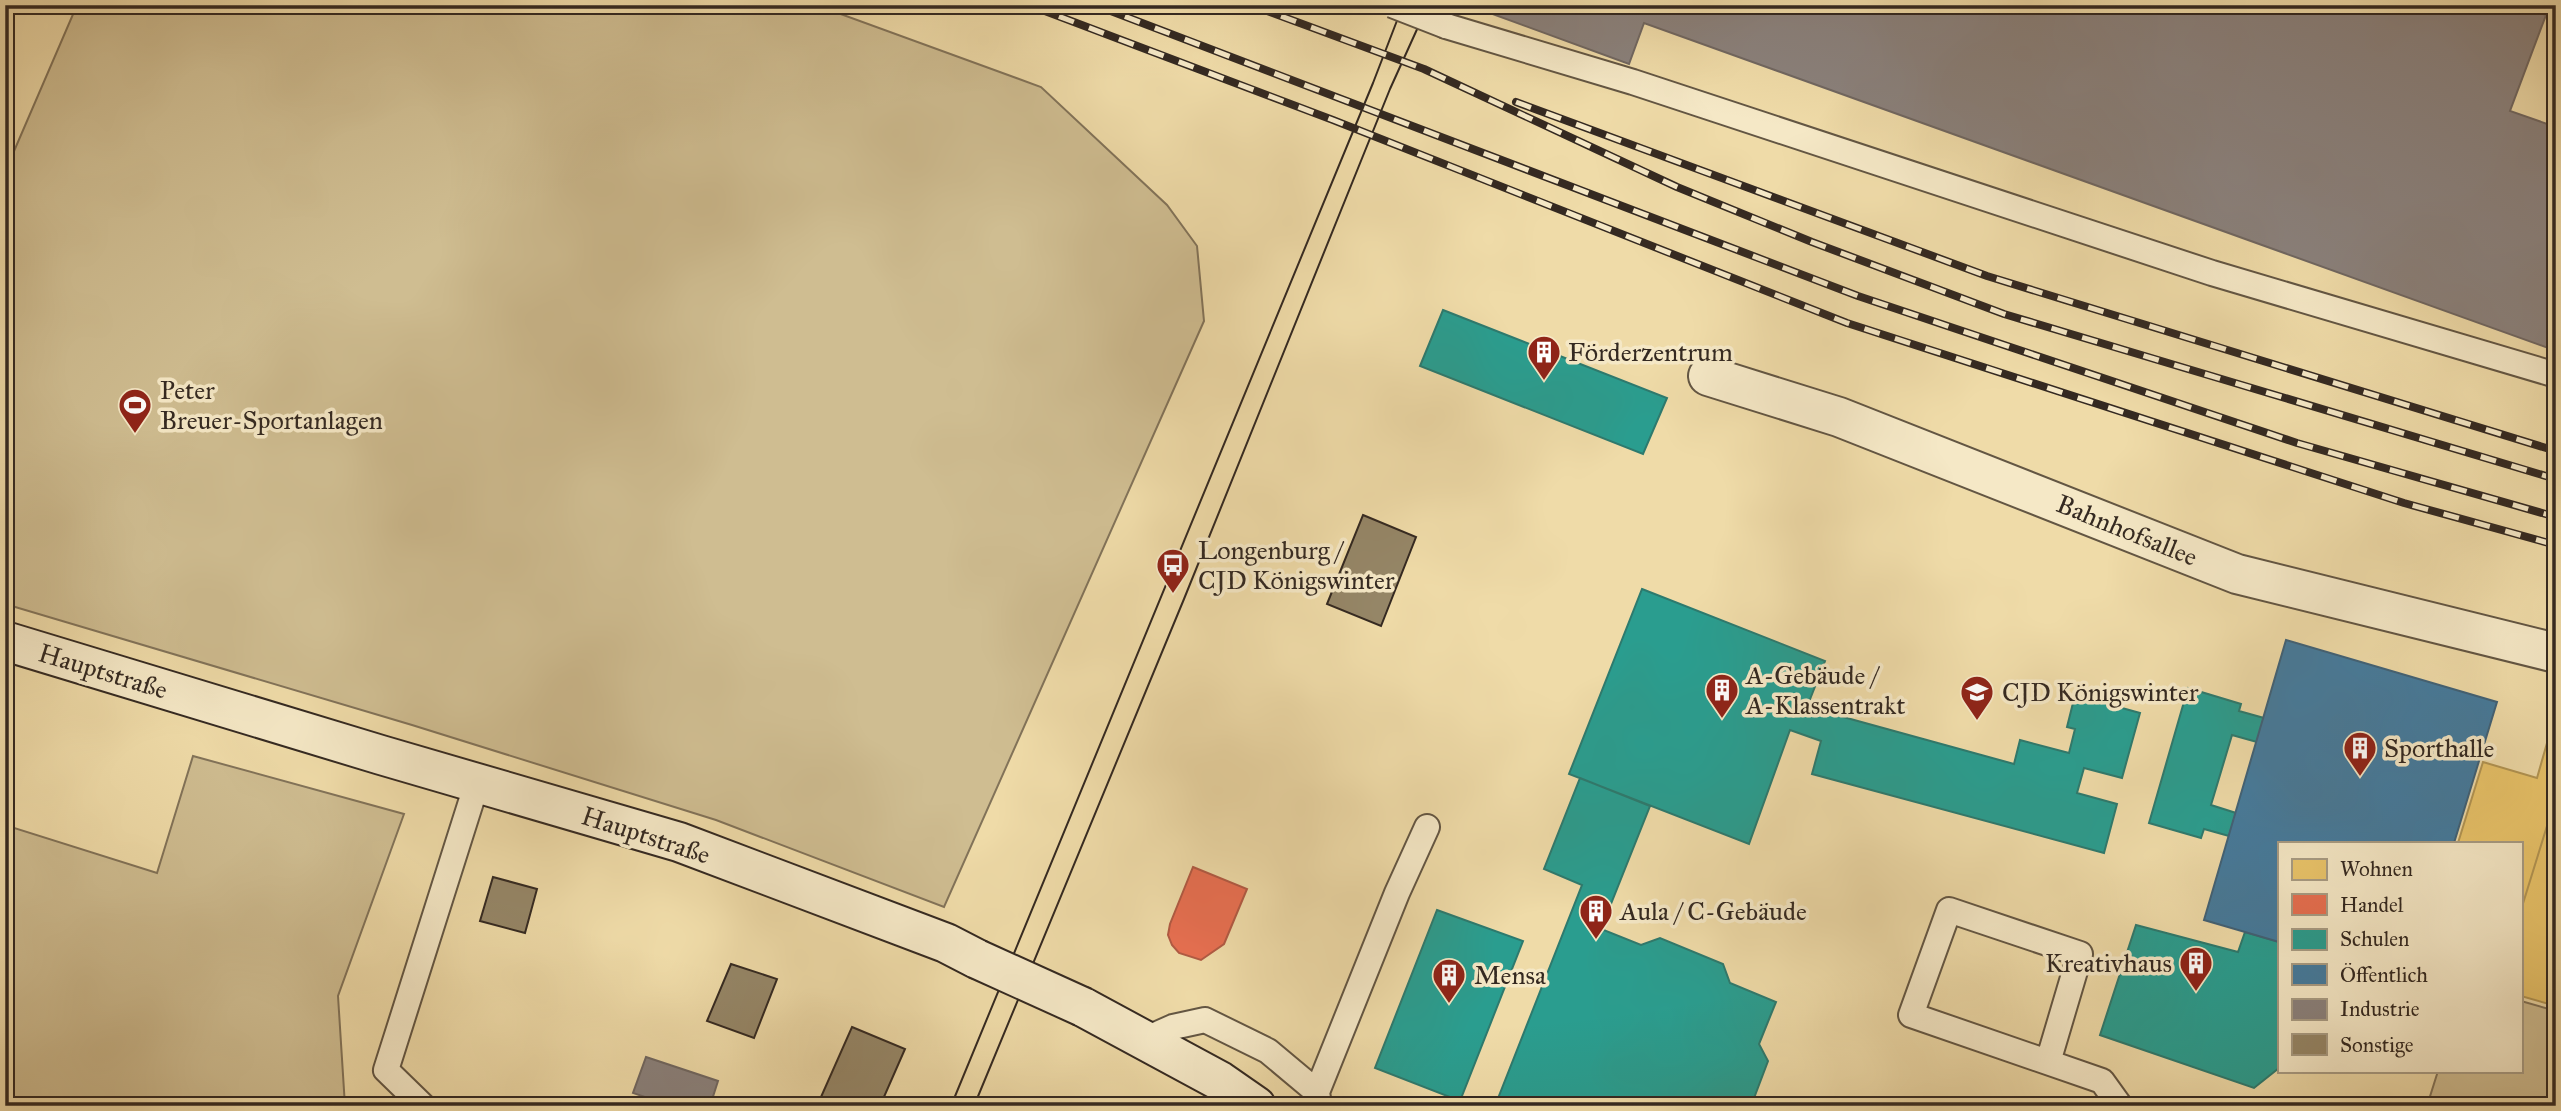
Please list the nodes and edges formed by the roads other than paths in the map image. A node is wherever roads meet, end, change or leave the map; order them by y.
1 (1392, 5) edge
2 (2556, 375) edge
3 (1708, 376) dead end
4 (5, 641) edge
5 (2556, 653) edge
6 (477, 783) junction
7 (1427, 827) dead end
8 (1146, 1039) junction
9 (2048, 1062) junction
10 (1318, 1099) edge
11 (423, 1106) edge
12 (1256, 1106) edge
13 (2120, 1106) edge

1 - 2 lane, bridge
3 - 5 main road, Bahnhofsallee
4 - 6 main road, Hauptstraße
6 - 8 main road, Hauptstraße, bridge
6 - 11 lane
7 - 10 lane
8 - 10 lane
8 - 12 main road, Hauptstraße
9 - 9 lane
9 - 13 lane

